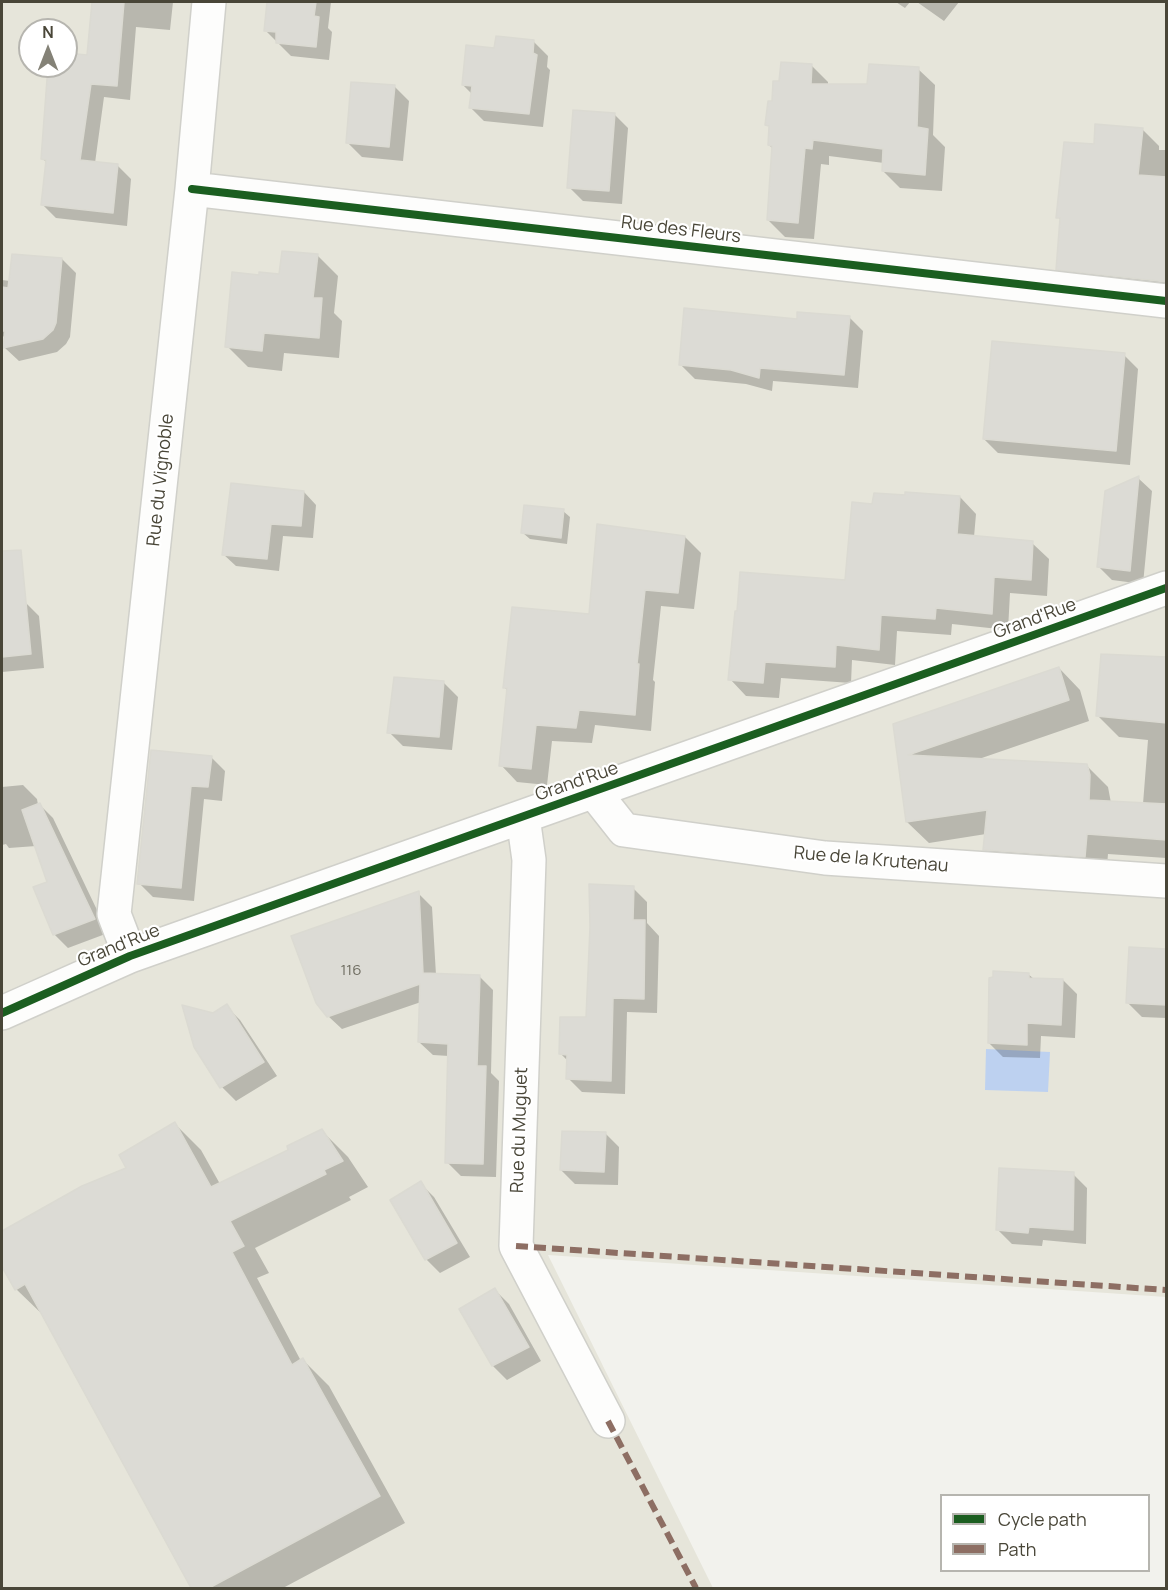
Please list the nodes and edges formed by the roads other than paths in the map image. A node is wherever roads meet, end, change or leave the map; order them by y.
1 (209, 2) edge
2 (192, 189) junction
3 (1167, 301) edge
4 (1167, 588) edge
5 (594, 792) junction
6 (523, 817) junction
7 (1167, 881) edge
8 (130, 956) junction
9 (2, 1013) edge
10 (608, 1421) dead end

1 - 2 street, Rue du Vignoble
2 - 3 street, Rue des Fleurs
2 - 8 street, Rue du Vignoble
4 - 5 street, Grand'Rue
5 - 6 street, Grand'Rue
5 - 7 street, Rue de la Krutenau
6 - 8 street, Grand'Rue
6 - 10 street, Rue du Muguet
8 - 9 street, Grand'Rue

